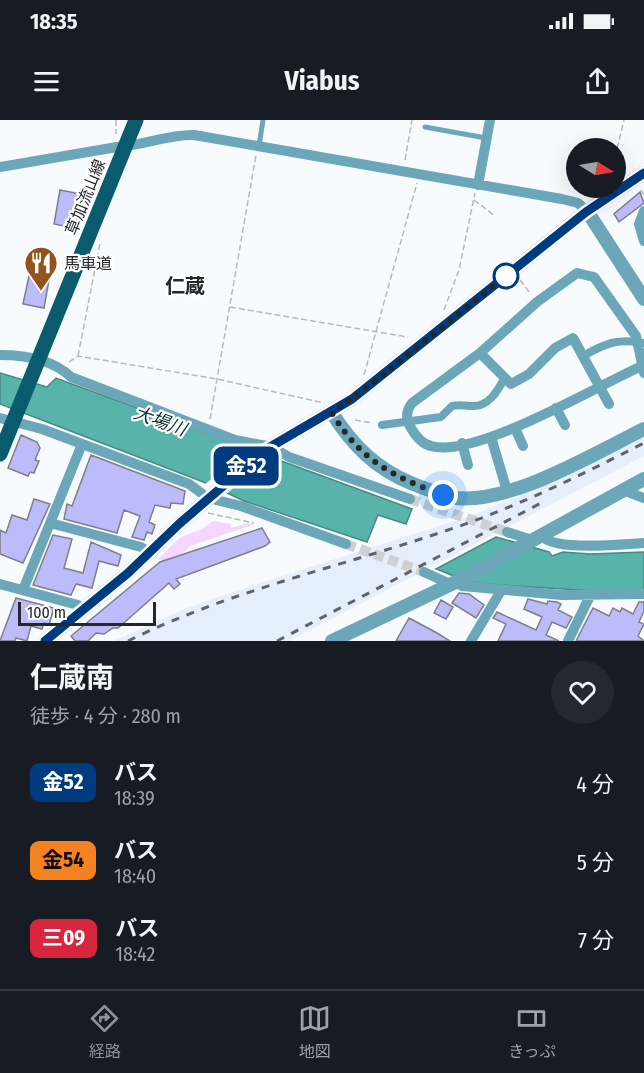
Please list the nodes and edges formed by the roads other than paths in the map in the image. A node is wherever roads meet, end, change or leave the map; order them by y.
1 (136, 120) edge
2 (263, 120) edge
3 (490, 120) edge
4 (425, 127) dead end
5 (486, 138) junction
6 (258, 146) junction
7 (121, 147) junction
8 (0, 167) edge
9 (644, 167) edge
10 (644, 173) edge
11 (626, 178) edge
12 (477, 184) junction
13 (626, 184) edge
14 (604, 198) edge
15 (644, 211) edge
16 (586, 212) junction
17 (644, 241) edge
18 (644, 299) edge
19 (641, 342) edge
20 (480, 352) junction
21 (0, 355) edge
22 (583, 356) junction
23 (36, 366) junction
24 (643, 369) edge
25 (504, 379) junction
26 (599, 386) junction
27 (609, 404) dead end
28 (556, 408) junction
29 (332, 413) junction
30 (9, 420) edge
31 (408, 422) junction
32 (382, 425) road end
33 (565, 425) dead end
34 (515, 428) junction
35 (644, 429) edge
36 (491, 437) junction
37 (82, 444) junction
38 (462, 444) junction
39 (523, 446) dead end
40 (268, 448) junction
41 (0, 454) edge
42 (468, 465) dead end
43 (644, 479) edge
44 (624, 490) junction
45 (507, 491) junction
46 (212, 496) junction
47 (644, 498) edge
48 (410, 499) tunnel mouth
49 (50, 523) junction
50 (507, 531) tunnel mouth
51 (532, 540) junction
52 (644, 543) edge
53 (346, 544) tunnel mouth
54 (149, 553) junction
55 (424, 572) tunnel mouth
56 (455, 582) junction
57 (0, 584) edge
58 (502, 589) junction
59 (23, 590) junction
60 (644, 594) edge
61 (590, 596) junction
62 (82, 610) junction
63 (45, 641) edge
64 (332, 641) edge
65 (471, 641) edge
66 (567, 641) edge

1 - 7 main road, 草加流山線
2 - 6 lane
3 - 5 street
4 - 5 lane
5 - 12 street
6 - 7 street
6 - 12 street
7 - 8 street
7 - 23 main road, 草加流山線
9 - 11 street
10 - 13 street
12 - 16 street
14 - 16 street
15 - 17 street
16 - 18 street
16 - 29 street
19 - 20 street
19 - 22 street
19 - 24 street
20 - 25 street
20 - 31 street
21 - 23 street
22 - 25 street
22 - 26 street
23 - 30 main road, 草加流山線
23 - 40 street
24 - 26 street
25 - 31 street
26 - 27 street
26 - 28 street
28 - 33 street
28 - 34 street
29 - 40 street
29 - 45 street
30 - 37 street
30 - 41 main road, 草加流山線
31 - 32 street
31 - 38 street
34 - 36 street
34 - 39 street
35 - 45 street
36 - 38 street
36 - 45 street
37 - 46 street
37 - 49 street
38 - 42 street
40 - 46 street
40 - 48 street
43 - 44 street
44 - 47 street
44 - 51 street
46 - 53 street
46 - 54 street
49 - 54 street
49 - 59 street
50 - 51 street
51 - 52 street
51 - 56 street
54 - 62 street
55 - 56 street
56 - 58 street
56 - 64 street
57 - 59 street
58 - 61 street
58 - 65 street
59 - 62 street
60 - 61 street
61 - 66 street
62 - 63 street

